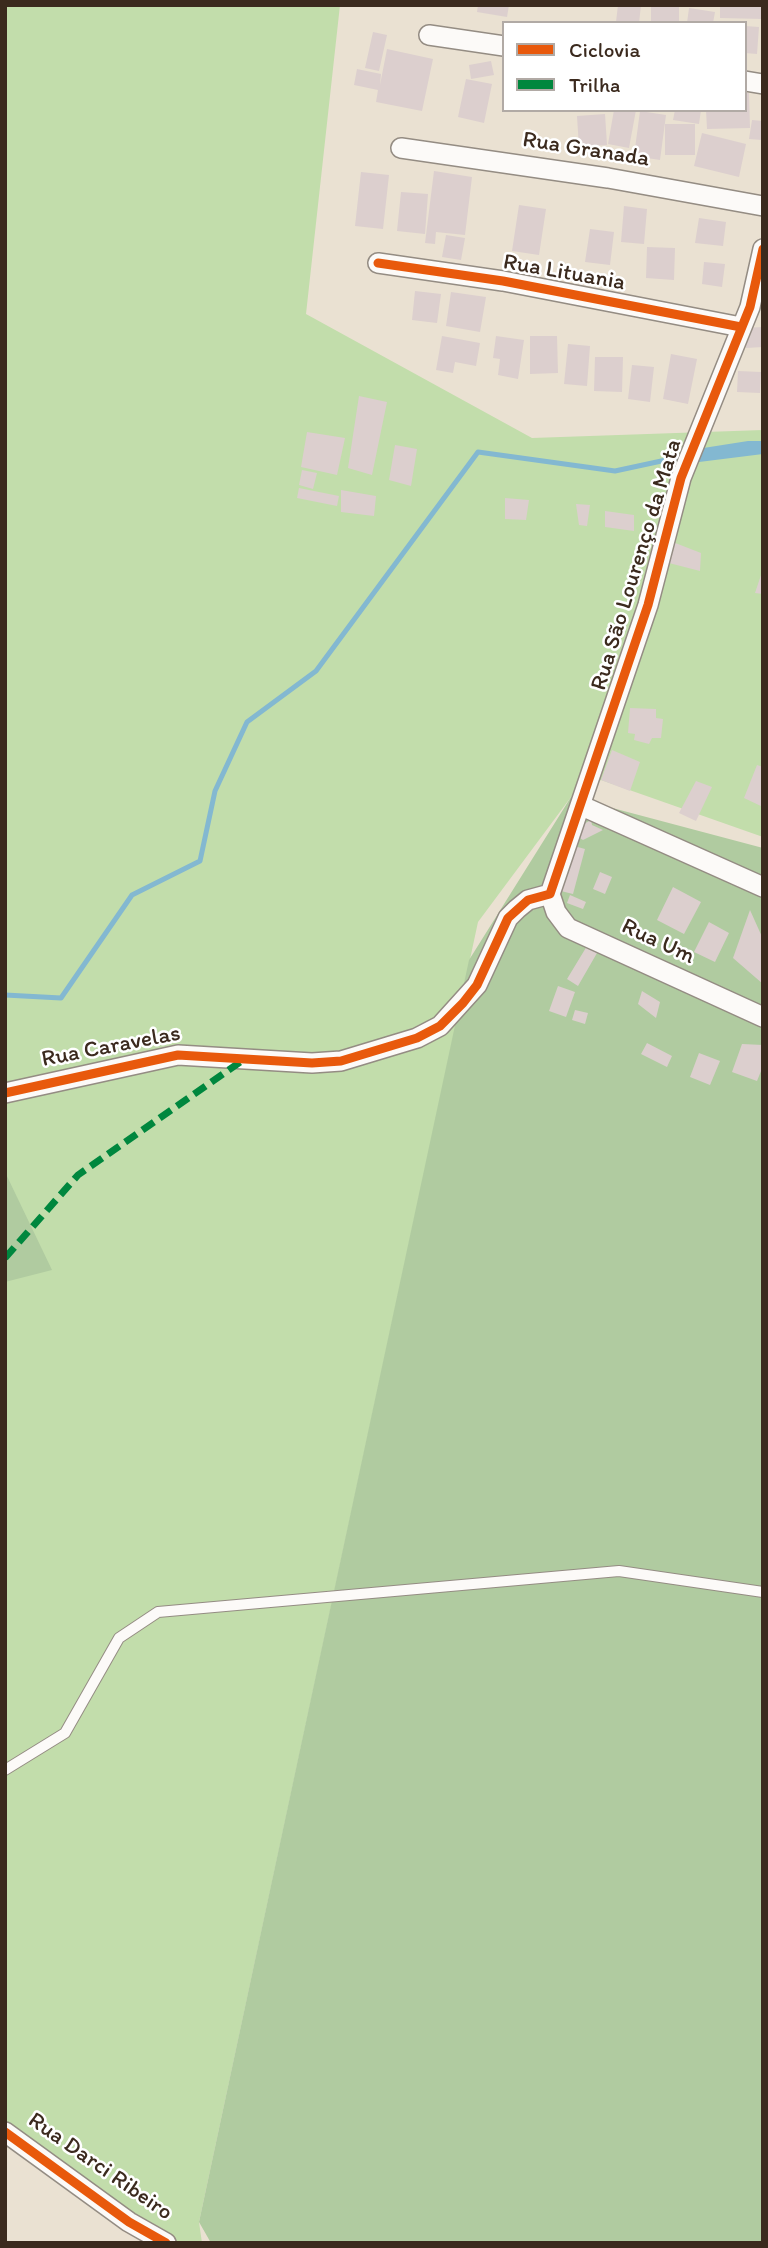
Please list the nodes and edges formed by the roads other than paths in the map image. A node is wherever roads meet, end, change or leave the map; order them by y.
1 (429, 35) dead end
2 (502, 46) edge
3 (401, 148) dead end
4 (763, 206) edge
5 (763, 248) edge
6 (378, 263) dead end
7 (757, 307) edge
8 (741, 327) junction
9 (582, 806) junction
10 (763, 887) edge
11 (550, 894) junction
12 (763, 1017) edge
13 (5, 1093) edge
14 (763, 1592) edge
15 (5, 1770) edge
16 (5, 2132) edge
17 (166, 2243) edge

1 - 2 street
3 - 4 street, Rua Granada
5 - 7 street, Rua São Lourenço da Mata
6 - 8 street, Rua Lituania
7 - 8 street, Rua São Lourenço da Mata
8 - 9 street, Rua São Lourenço da Mata
9 - 10 street
9 - 11 street, Rua São Lourenço da Mata
11 - 12 street, Rua Um
11 - 13 street, Rua Caravelas
14 - 15 lane
16 - 17 street, Rua Darci Ribeiro

